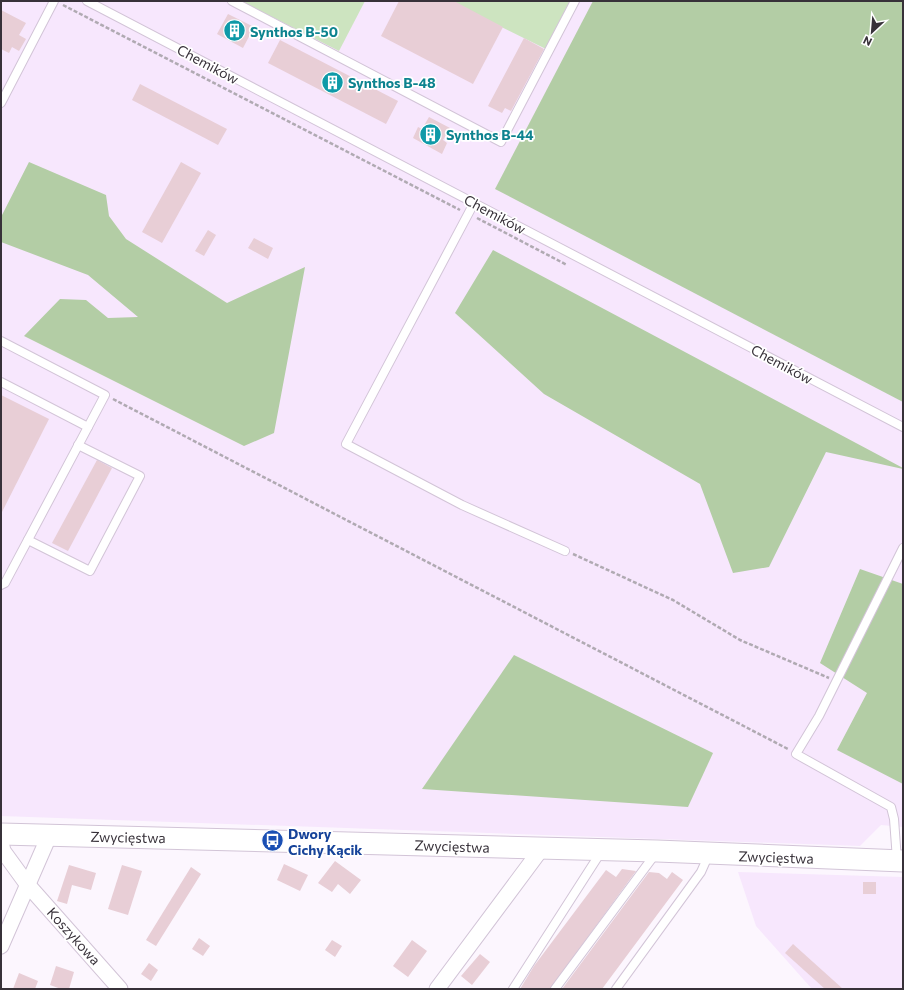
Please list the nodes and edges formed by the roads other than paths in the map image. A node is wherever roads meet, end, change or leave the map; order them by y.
1 (86, 1) edge
2 (232, 1) edge
3 (575, 1) edge
4 (58, 3) edge
5 (1, 103) edge
6 (474, 203) junction
7 (1, 341) edge
8 (1, 382) edge
9 (88, 427) junction
10 (903, 427) edge
11 (78, 445) junction
12 (28, 540) junction
13 (903, 548) edge
14 (565, 551) road end
15 (1, 585) edge
16 (1, 834) edge
17 (48, 836) junction
18 (1, 842) edge
19 (542, 848) junction
20 (602, 851) junction
21 (657, 851) junction
22 (709, 854) junction
23 (900, 861) edge
24 (27, 884) junction
25 (1, 946) edge
26 (120, 989) edge
27 (437, 989) edge
28 (513, 989) edge
29 (555, 989) edge
30 (616, 989) edge

1 - 6 lane, Chemików
2 - 3 lane
4 - 5 lane
6 - 10 lane, Chemików
6 - 14 lane
7 - 9 lane
8 - 9 lane
9 - 11 lane
11 - 12 lane
11 - 12 lane
12 - 15 lane
13 - 23 lane
16 - 17 street, Zwycięstwa
17 - 19 street, Zwycięstwa
17 - 24 street
18 - 24 street, Koszykowa
19 - 20 street, Zwycięstwa
19 - 27 street
20 - 21 street, Zwycięstwa
20 - 28 lane
21 - 22 street, Zwycięstwa
21 - 29 lane
22 - 23 street, Zwycięstwa
22 - 30 lane
24 - 25 street
24 - 26 street, Koszykowa

